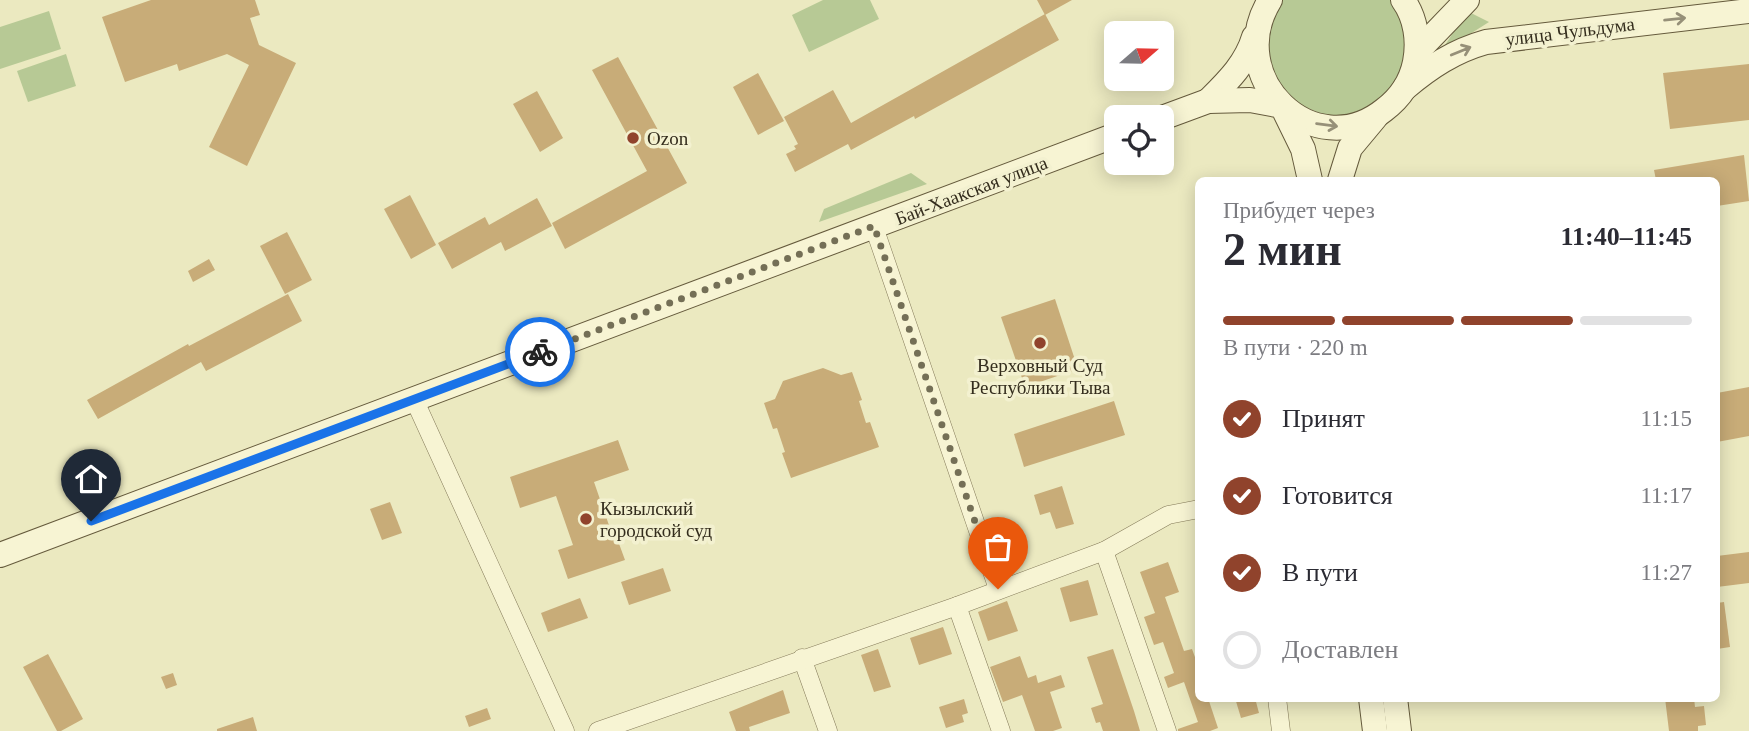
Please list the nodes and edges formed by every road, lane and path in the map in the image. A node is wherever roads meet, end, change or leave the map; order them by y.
1 (1403, 0) edge
2 (1467, 0) edge
3 (1263, 9) edge
4 (1749, 11) edge
5 (1417, 52) junction
6 (1405, 88) junction
7 (1208, 101) junction
8 (1282, 106) junction
9 (1174, 114) edge
10 (1378, 115) junction
11 (1104, 140) edge
12 (1309, 177) edge
13 (1341, 177) edge
14 (874, 226) junction
15 (414, 399) junction
16 (1195, 510) edge
17 (1104, 551) junction
18 (0, 555) edge
19 (998, 589) junction
20 (957, 606) junction
21 (802, 658) junction
22 (1277, 702) edge
23 (1371, 702) edge
24 (1395, 702) edge
25 (652, 723) edge
26 (565, 731) edge
27 (598, 731) edge
28 (828, 731) edge
29 (1001, 731) edge
30 (1167, 731) edge
31 (1281, 731) edge
32 (1375, 731) edge
33 (1399, 731) edge

1 - 5 main road
2 - 5 main road
3 - 7 main road
3 - 8 main road
6 -> 4 main road, улица Чульдума
5 - 6 main road
6 - 10 main road, улица Чульдума
7 - 8 main road
7 - 9 main road
8 -> 10 main road
8 - 12 main road
10 - 13 main road, улица Чульдума
11 - 14 main road, Бай-Хаакская улица
14 - 15 main road, Бай-Хаакская улица
14 - 19 street
15 - 18 main road, Бай-Хаакская улица
15 - 26 street
16 - 17 street
17 - 19 street
17 - 30 street
19 - 20 street
20 - 21 street
20 - 29 street
21 - 25 street
21 - 28 street
22 - 31 street
23 - 32 main road
24 - 33 main road
25 - 27 street

